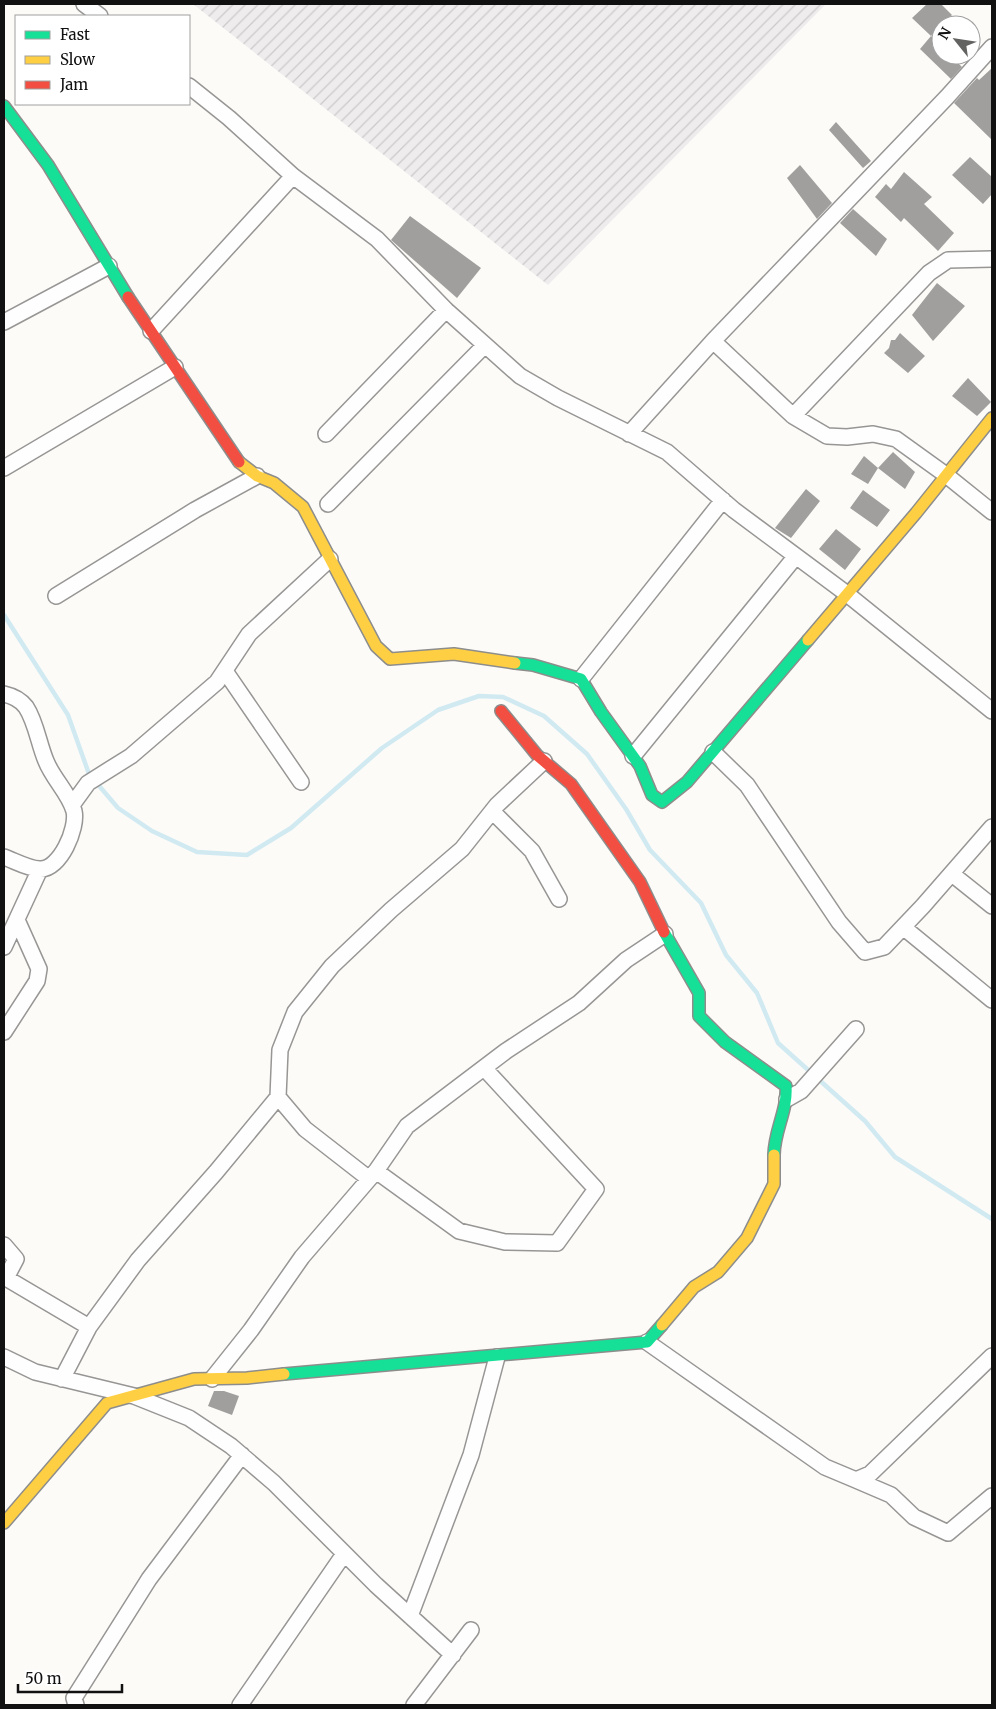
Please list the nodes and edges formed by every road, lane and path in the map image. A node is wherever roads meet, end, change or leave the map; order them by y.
1 (84, 4) edge
2 (99, 15) edge
3 (992, 47) edge
4 (190, 87) edge
5 (4, 106) edge
6 (293, 176) junction
7 (992, 259) edge
8 (109, 266) junction
9 (446, 310) junction
10 (4, 322) edge
11 (151, 331) junction
12 (713, 341) junction
13 (485, 345) junction
14 (175, 367) junction
15 (793, 416) junction
16 (992, 418) edge
17 (326, 434) dead end
18 (629, 434) junction
19 (4, 468) edge
20 (946, 475) junction
21 (258, 476) junction
22 (723, 500) junction
23 (328, 504) dead end
24 (992, 512) edge
25 (796, 556) junction
26 (330, 559) junction
27 (847, 594) junction
28 (56, 596) dead end
29 (225, 672) junction
30 (581, 679) junction
31 (4, 694) edge
32 (501, 711) dead end
33 (992, 711) edge
34 (712, 752) junction
35 (633, 756) junction
36 (544, 760) junction
37 (301, 782) dead end
38 (72, 805) junction
39 (492, 811) junction
40 (992, 827) edge
41 (4, 857) edge
42 (40, 869) junction
43 (952, 874) junction
44 (559, 899) dead end
45 (992, 906) edge
46 (17, 920) junction
47 (903, 926) junction
48 (665, 934) junction
49 (4, 947) edge
50 (992, 1000) edge
51 (856, 1028) dead end
52 (4, 1032) edge
53 (484, 1068) junction
54 (278, 1097) junction
55 (788, 1100) junction
56 (372, 1174) junction
57 (4, 1245) edge
58 (89, 1327) junction
59 (647, 1342) junction
60 (992, 1356) edge
61 (4, 1357) edge
62 (497, 1357) junction
63 (62, 1379) junction
64 (212, 1379) junction
65 (134, 1396) junction
66 (242, 1455) junction
67 (856, 1480) junction
68 (992, 1496) edge
69 (4, 1523) edge
70 (344, 1554) junction
71 (410, 1616) junction
72 (472, 1630) dead end
73 (453, 1654) junction
74 (76, 1705) edge
75 (240, 1705) edge
76 (414, 1705) edge

1 - 2 street
3 - 12 street
4 - 6 street
5 - 8 street
6 - 9 street
6 - 11 street
7 - 15 street
8 - 10 street
8 - 11 street
9 - 13 street
9 - 17 street
11 - 14 street
12 - 15 street
12 - 18 street
13 - 18 street
13 - 23 street
14 - 19 street
14 - 21 street
15 - 20 street
16 - 20 street
18 - 22 street
20 - 24 street
20 - 27 street
21 - 26 street
21 - 28 street
22 - 25 street
22 - 30 street
25 - 27 street
25 - 35 street
26 - 29 street
26 - 30 street
27 - 33 street
27 - 34 street
29 - 37 street
29 - 38 street
30 - 35 street
31 - 38 street
32 - 36 street
34 - 35 street
34 - 47 street
36 - 39 street
36 - 48 street
38 - 42 street
39 - 44 street
39 - 54 street
40 - 43 street
41 - 42 street
42 - 46 street
43 - 45 street
43 - 47 street
46 - 49 street
46 - 52 street
47 - 50 street
48 - 53 street
48 - 55 street
51 - 55 street
53 - 56 street
53 - 56 street
54 - 56 street
54 - 58 street
55 - 59 street
56 - 64 street
57 - 58 street
58 - 63 street
59 - 62 street
59 - 67 street
60 - 67 street
61 - 63 street
62 - 64 street
62 - 71 street
63 - 65 street
64 - 65 street
65 - 66 street
65 - 69 street
66 - 70 street
66 - 74 street
67 - 68 street
70 - 71 street
70 - 75 street
71 - 73 street
72 - 73 street
73 - 76 street

